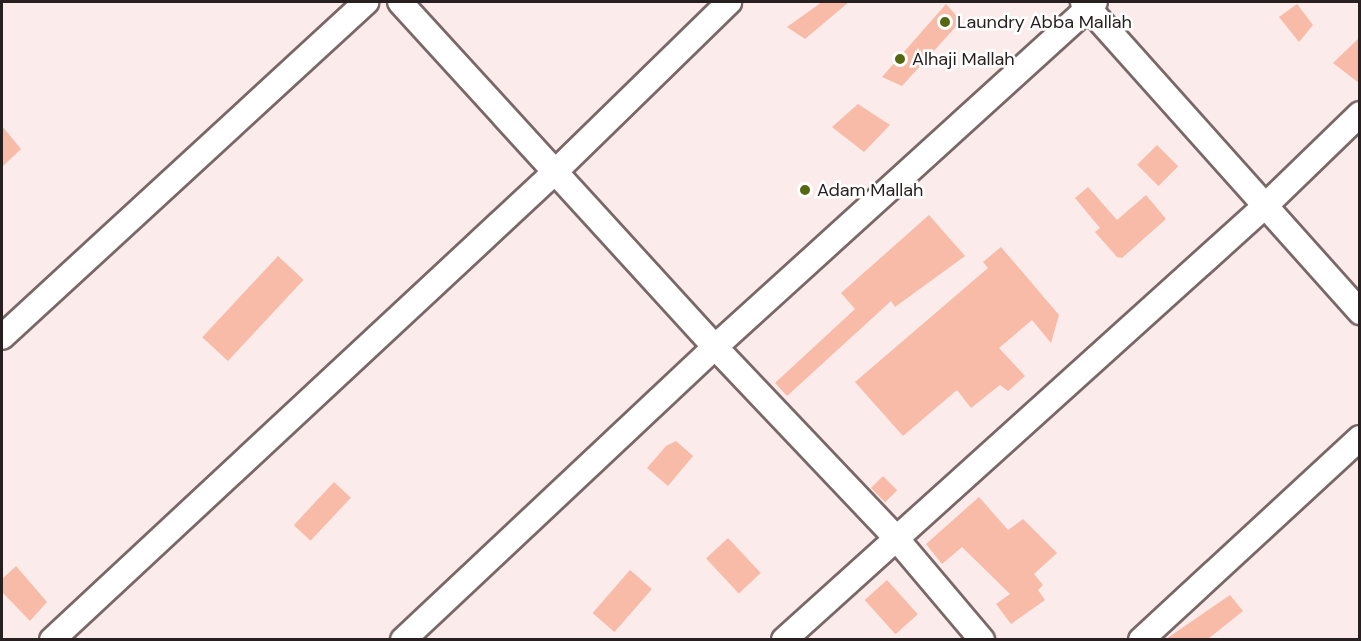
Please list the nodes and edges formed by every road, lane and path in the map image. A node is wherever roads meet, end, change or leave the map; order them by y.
1 (366, 2) edge
2 (400, 2) edge
3 (729, 2) edge
4 (1089, 3) edge
5 (1359, 114) edge
6 (556, 171) junction
7 (1265, 206) junction
8 (1359, 312) edge
9 (2, 337) edge
10 (715, 347) junction
11 (1359, 438) edge
12 (895, 537) junction
13 (52, 639) edge
14 (403, 639) edge
15 (784, 639) edge
16 (982, 639) edge
17 (1141, 639) edge

1 - 9 street
2 - 6 street
3 - 6 street
4 - 7 street
4 - 10 street
5 - 7 street
6 - 10 street
6 - 13 street
7 - 8 street
7 - 12 street
10 - 12 street
10 - 14 street
11 - 17 street
12 - 15 street
12 - 16 street

